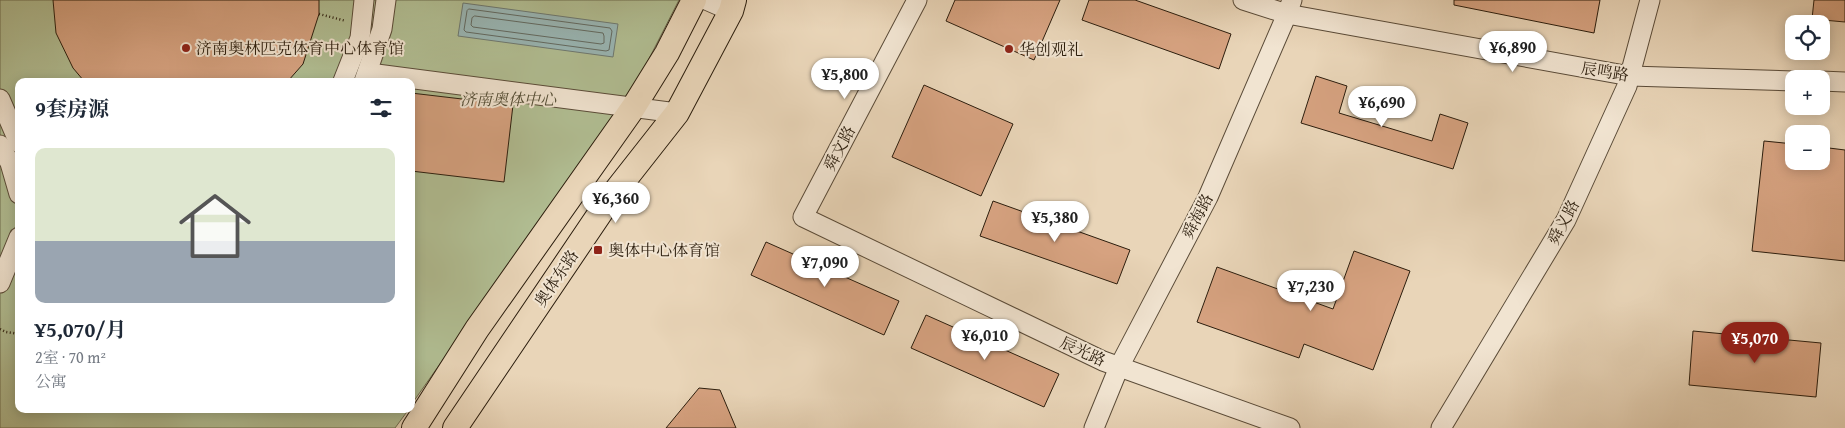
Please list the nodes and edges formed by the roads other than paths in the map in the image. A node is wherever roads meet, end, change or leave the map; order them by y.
1 (364, 0) edge
2 (386, 0) edge
3 (694, 0) edge
4 (706, 0) edge
5 (917, 0) edge
6 (1243, 0) edge
7 (1650, 0) edge
8 (732, 6) edge
9 (1290, 7) edge
10 (1630, 76) junction
11 (366, 77) edge
12 (344, 78) edge
13 (1785, 81) edge
14 (1830, 81) edge
15 (1845, 82) edge
16 (415, 83) edge
17 (0, 99) edge
18 (633, 108) junction
19 (677, 113) junction
20 (15, 134) edge
21 (0, 145) edge
22 (15, 180) edge
23 (803, 216) joint
24 (15, 247) edge
25 (0, 283) edge
26 (1119, 367) junction
27 (414, 428) edge
28 (455, 428) edge
29 (1094, 428) edge
30 (1290, 428) edge
31 (1441, 428) edge

1 - 12 street
2 - 11 street
3 - 18 main road
4 - 8 street
5 - 23 street, 舜文路
6 - 9 street, 辰鸣路
7 - 10 street, 舜义路
8 - 19 main road, 奥体东路
9 - 10 street, 辰鸣路
9 - 26 street, 舜海路
10 - 13 street, 辰鸣路
10 - 31 street, 舜义路
14 - 15 street
16 - 18 street
17 - 20 street
18 - 19 street
18 - 27 main road
19 - 28 main road, 奥体东路
21 - 22 street
23 - 26 street, 辰光路
24 - 25 street
26 - 29 street, 舜海路
26 - 30 street, 辰光路

